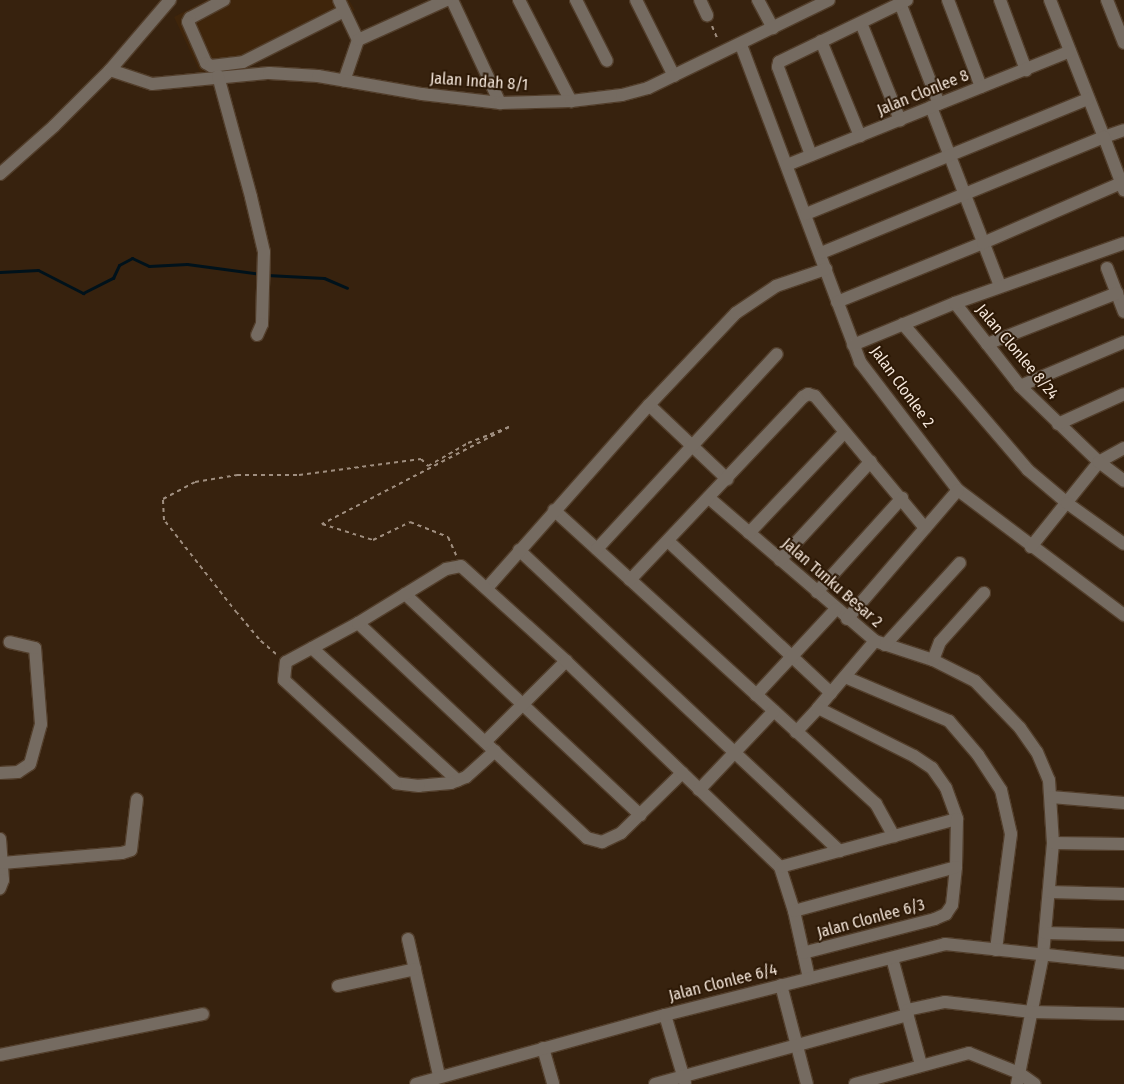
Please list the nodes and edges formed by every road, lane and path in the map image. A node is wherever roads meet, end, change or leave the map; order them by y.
1 (170, 0) edge
2 (224, 0) edge
3 (446, 0) edge
4 (452, 0) edge
5 (519, 0) edge
6 (576, 0) edge
7 (636, 0) edge
8 (700, 0) edge
9 (758, 0) edge
10 (829, 0) edge
11 (948, 0) edge
12 (1000, 0) edge
13 (1050, 0) edge
14 (1108, 0) edge
15 (904, 2) edge
16 (342, 5) edge
17 (707, 15) joint
18 (861, 23) junction
19 (773, 28) junction
20 (358, 40) junction
21 (822, 41) junction
22 (1124, 43) edge
23 (740, 45) junction
24 (1070, 51) junction
25 (723, 52) junction
26 (607, 61) dead end
27 (110, 70) junction
28 (1026, 70) junction
29 (218, 76) junction
30 (674, 76) junction
31 (344, 81) junction
32 (981, 87) junction
33 (1088, 99) junction
34 (571, 101) junction
35 (500, 103) junction
36 (935, 106) junction
37 (900, 120) junction
38 (1124, 130) edge
39 (860, 136) junction
40 (1104, 137) junction
41 (811, 155) junction
42 (950, 156) junction
43 (787, 165) junction
44 (0, 174) edge
45 (1123, 187) edge
46 (966, 194) junction
47 (806, 214) junction
48 (983, 243) junction
49 (1124, 243) edge
50 (821, 253) junction
51 (1107, 268) dead end
52 (826, 269) junction
53 (1000, 286) junction
54 (1117, 294) junction
55 (838, 302) junction
56 (955, 303) junction
57 (1124, 312) edge
58 (903, 324) junction
59 (257, 335) dead end
60 (1124, 342) edge
61 (987, 344) junction
62 (853, 345) junction
63 (777, 354) dead end
64 (1020, 386) junction
65 (1124, 394) edge
66 (649, 405) junction
67 (1058, 424) junction
68 (844, 433) junction
69 (692, 446) junction
70 (1124, 448) edge
71 (870, 461) junction
72 (1099, 462) junction
73 (727, 479) junction
74 (1124, 481) edge
75 (958, 490) junction
76 (709, 498) junction
77 (902, 498) junction
78 (1068, 503) junction
79 (554, 510) junction
80 (926, 528) junction
81 (749, 533) junction
82 (668, 541) junction
83 (1124, 544) edge
84 (1031, 547) junction
85 (597, 549) junction
86 (520, 550) junction
87 (780, 560) junction
88 (960, 563) dead end
89 (461, 566) junction
90 (630, 580) junction
91 (487, 588) junction
92 (817, 592) junction
93 (984, 593) dead end
94 (405, 594) junction
95 (836, 609) junction
96 (1124, 615) edge
97 (847, 618) junction
98 (358, 623) junction
99 (10, 642) dead end
100 (880, 643) junction
101 (312, 648) junction
102 (792, 657) junction
103 (933, 660) junction
104 (566, 661) junction
105 (286, 662) junction
106 (845, 676) junction
107 (831, 693) junction
108 (756, 695) junction
109 (524, 704) junction
110 (818, 708) junction
111 (774, 711) junction
112 (796, 732) junction
113 (490, 747) junction
114 (735, 753) junction
115 (0, 773) edge
116 (682, 773) junction
117 (458, 781) junction
118 (699, 790) junction
119 (1051, 797) junction
120 (137, 799) dead end
121 (1124, 803) edge
122 (640, 815) junction
123 (957, 819) junction
124 (894, 836) junction
125 (0, 839) edge
126 (1053, 843) junction
127 (1124, 844) edge
128 (840, 851) junction
129 (2, 863) junction
130 (780, 867) junction
131 (956, 867) junction
132 (0, 888) edge
133 (1049, 892) junction
134 (1124, 894) edge
135 (794, 910) junction
136 (1045, 933) junction
137 (1124, 935) edge
138 (408, 939) dead end
139 (996, 950) junction
140 (803, 953) junction
141 (1043, 955) junction
142 (892, 958) junction
143 (1124, 963) edge
144 (414, 969) junction
145 (809, 978) junction
146 (781, 985) junction
147 (338, 986) dead end
148 (1031, 1012) junction
149 (907, 1013) junction
150 (204, 1014) dead end
151 (1124, 1014) edge
152 (666, 1015) junction
153 (799, 1045) junction
154 (543, 1048) junction
155 (0, 1055) edge
156 (921, 1066) junction
157 (439, 1076) junction
158 (1018, 1078) edge
159 (684, 1080) edge
160 (416, 1084) edge
161 (553, 1084) edge
162 (654, 1084) edge
163 (808, 1084) edge
164 (855, 1084) edge
165 (1035, 1084) edge

1 - 27 street
2 - 16 street
3 - 20 street
4 - 35 street
5 - 34 street
6 - 26 street
7 - 30 street
8 - 17 street
9 - 19 street
10 - 19 street, Jalan Indah 8/1
11 - 32 street
12 - 28 street
13 - 24 street
14 - 22 street
15 - 18 street
15 - 36 street
16 - 20 street
17 - 25 path
18 - 21 street
18 - 37 street
19 - 23 street, Jalan Indah 8/1
20 - 31 street
21 - 39 street
21 - 41 street
23 - 25 street, Jalan Indah 8/1
23 - 43 street, Jalan Clonlee 2
24 - 28 street, Jalan Clonlee 8
24 - 33 street
25 - 30 street, Jalan Indah 8/1
27 - 29 street, Jalan Indah 8/1
27 - 44 street
28 - 32 street, Jalan Clonlee 8
29 - 31 street, Jalan Indah 8/1
29 - 59 street
30 - 34 street, Jalan Indah 8/1
31 - 35 street, Jalan Indah 8/1
32 - 36 street, Jalan Clonlee 8
33 - 40 street
33 - 42 street
34 - 35 street, Jalan Indah 8/1
36 - 37 street, Jalan Clonlee 8
36 - 42 street
37 - 39 street, Jalan Clonlee 8
38 - 40 street
39 - 41 street, Jalan Clonlee 8
40 - 45 street
40 - 46 street
41 - 43 street, Jalan Clonlee 8
42 - 46 street
42 - 47 street
43 - 47 street, Jalan Clonlee 2
45 - 48 street
46 - 48 street
46 - 50 street
47 - 50 street, Jalan Clonlee 2
48 - 53 street
48 - 55 street
49 - 53 street
50 - 52 street, Jalan Clonlee 2
51 - 54 street
52 - 55 street, Jalan Clonlee 2
52 - 66 street
53 - 56 street
54 - 57 street
54 - 61 street
55 - 62 street, Jalan Clonlee 2
56 - 58 street
56 - 61 street, Jalan Clonlee 8/24
58 - 62 street
58 - 78 street
60 - 64 street
61 - 64 street, Jalan Clonlee 8/24
62 - 75 street, Jalan Clonlee 2
63 - 69 street
64 - 67 street, Jalan Clonlee 8/24
65 - 67 street
66 - 69 street
66 - 79 street
67 - 72 street, Jalan Clonlee 8/24
68 - 71 street
68 - 73 street
68 - 81 street
69 - 73 street
69 - 85 street
70 - 72 street
71 - 77 street
71 - 87 street
72 - 74 street, Jalan Clonlee 8/24
72 - 78 street
73 - 76 street
75 - 80 street
75 - 84 street, Jalan Clonlee 2
76 - 81 street, Jalan Tunku Besar 2
76 - 82 street
77 - 80 street
77 - 92 street
78 - 83 street
78 - 84 street
79 - 85 street
79 - 86 street
80 - 97 street
81 - 87 street, Jalan Tunku Besar 2
82 - 90 street
82 - 102 street
84 - 96 street, Jalan Clonlee 2
85 - 90 street
86 - 91 street
86 - 114 street
87 - 92 street, Jalan Tunku Besar 2
88 - 100 street
89 - 91 street
89 - 94 street
89 - 105 path
90 - 108 street
91 - 104 street
92 - 95 street, Jalan Tunku Besar 2
93 - 103 street
94 - 98 street
94 - 109 street
95 - 97 street, Jalan Tunku Besar 2
95 - 102 street
97 - 100 street, Jalan Tunku Besar 2
98 - 101 street
98 - 113 street
99 - 115 street
100 - 103 street, Jalan Tunku Besar 2
100 - 106 street
101 - 105 street
101 - 117 street
102 - 107 street
102 - 108 street
103 - 119 street, Jalan Tunku Besar 2
104 - 109 street
104 - 116 street
105 - 117 street
106 - 107 street
106 - 139 street
107 - 110 street
108 - 111 street
109 - 113 street
109 - 122 street
110 - 112 street
110 - 123 street
111 - 112 street
111 - 114 street
112 - 124 street
113 - 117 street
113 - 122 street
114 - 118 street
114 - 128 street
116 - 118 street
116 - 122 street
118 - 130 street
119 - 121 street
119 - 126 street, Jalan Tunku Besar 2
120 - 129 street
123 - 124 street
123 - 131 street
124 - 128 street
125 - 129 street
126 - 127 street
126 - 133 street, Jalan Tunku Besar 2
128 - 130 street
129 - 132 street
130 - 135 street
131 - 135 street
131 - 140 street, Jalan Clonlee 6/3
133 - 134 street
133 - 136 street, Jalan Tunku Besar 2
135 - 140 street
136 - 137 street
136 - 141 street, Jalan Tunku Besar 2
138 - 144 street
139 - 141 street, Jalan Clonlee 6/4
139 - 142 street, Jalan Clonlee 6/4
140 - 145 street
141 - 143 street, Jalan Clonlee 6/4
141 - 148 street, Jalan Tunku Besar 2
142 - 145 street, Jalan Clonlee 6/4
142 - 149 street
144 - 147 street
144 - 157 street
145 - 146 street, Jalan Clonlee 6/4
146 - 152 street, Jalan Clonlee 6/4
146 - 153 street
148 - 149 street
148 - 151 street
148 - 158 street, Jalan Tunku Besar 2
149 - 153 street
149 - 156 street
150 - 155 street
152 - 154 street, Jalan Clonlee 6/4
152 - 159 street
153 - 159 street
153 - 163 street
154 - 157 street, Jalan Clonlee 6/4
154 - 161 street
156 - 158 street
156 - 164 street
157 - 160 street, Jalan Clonlee 6/4
158 - 165 street
159 - 162 street

